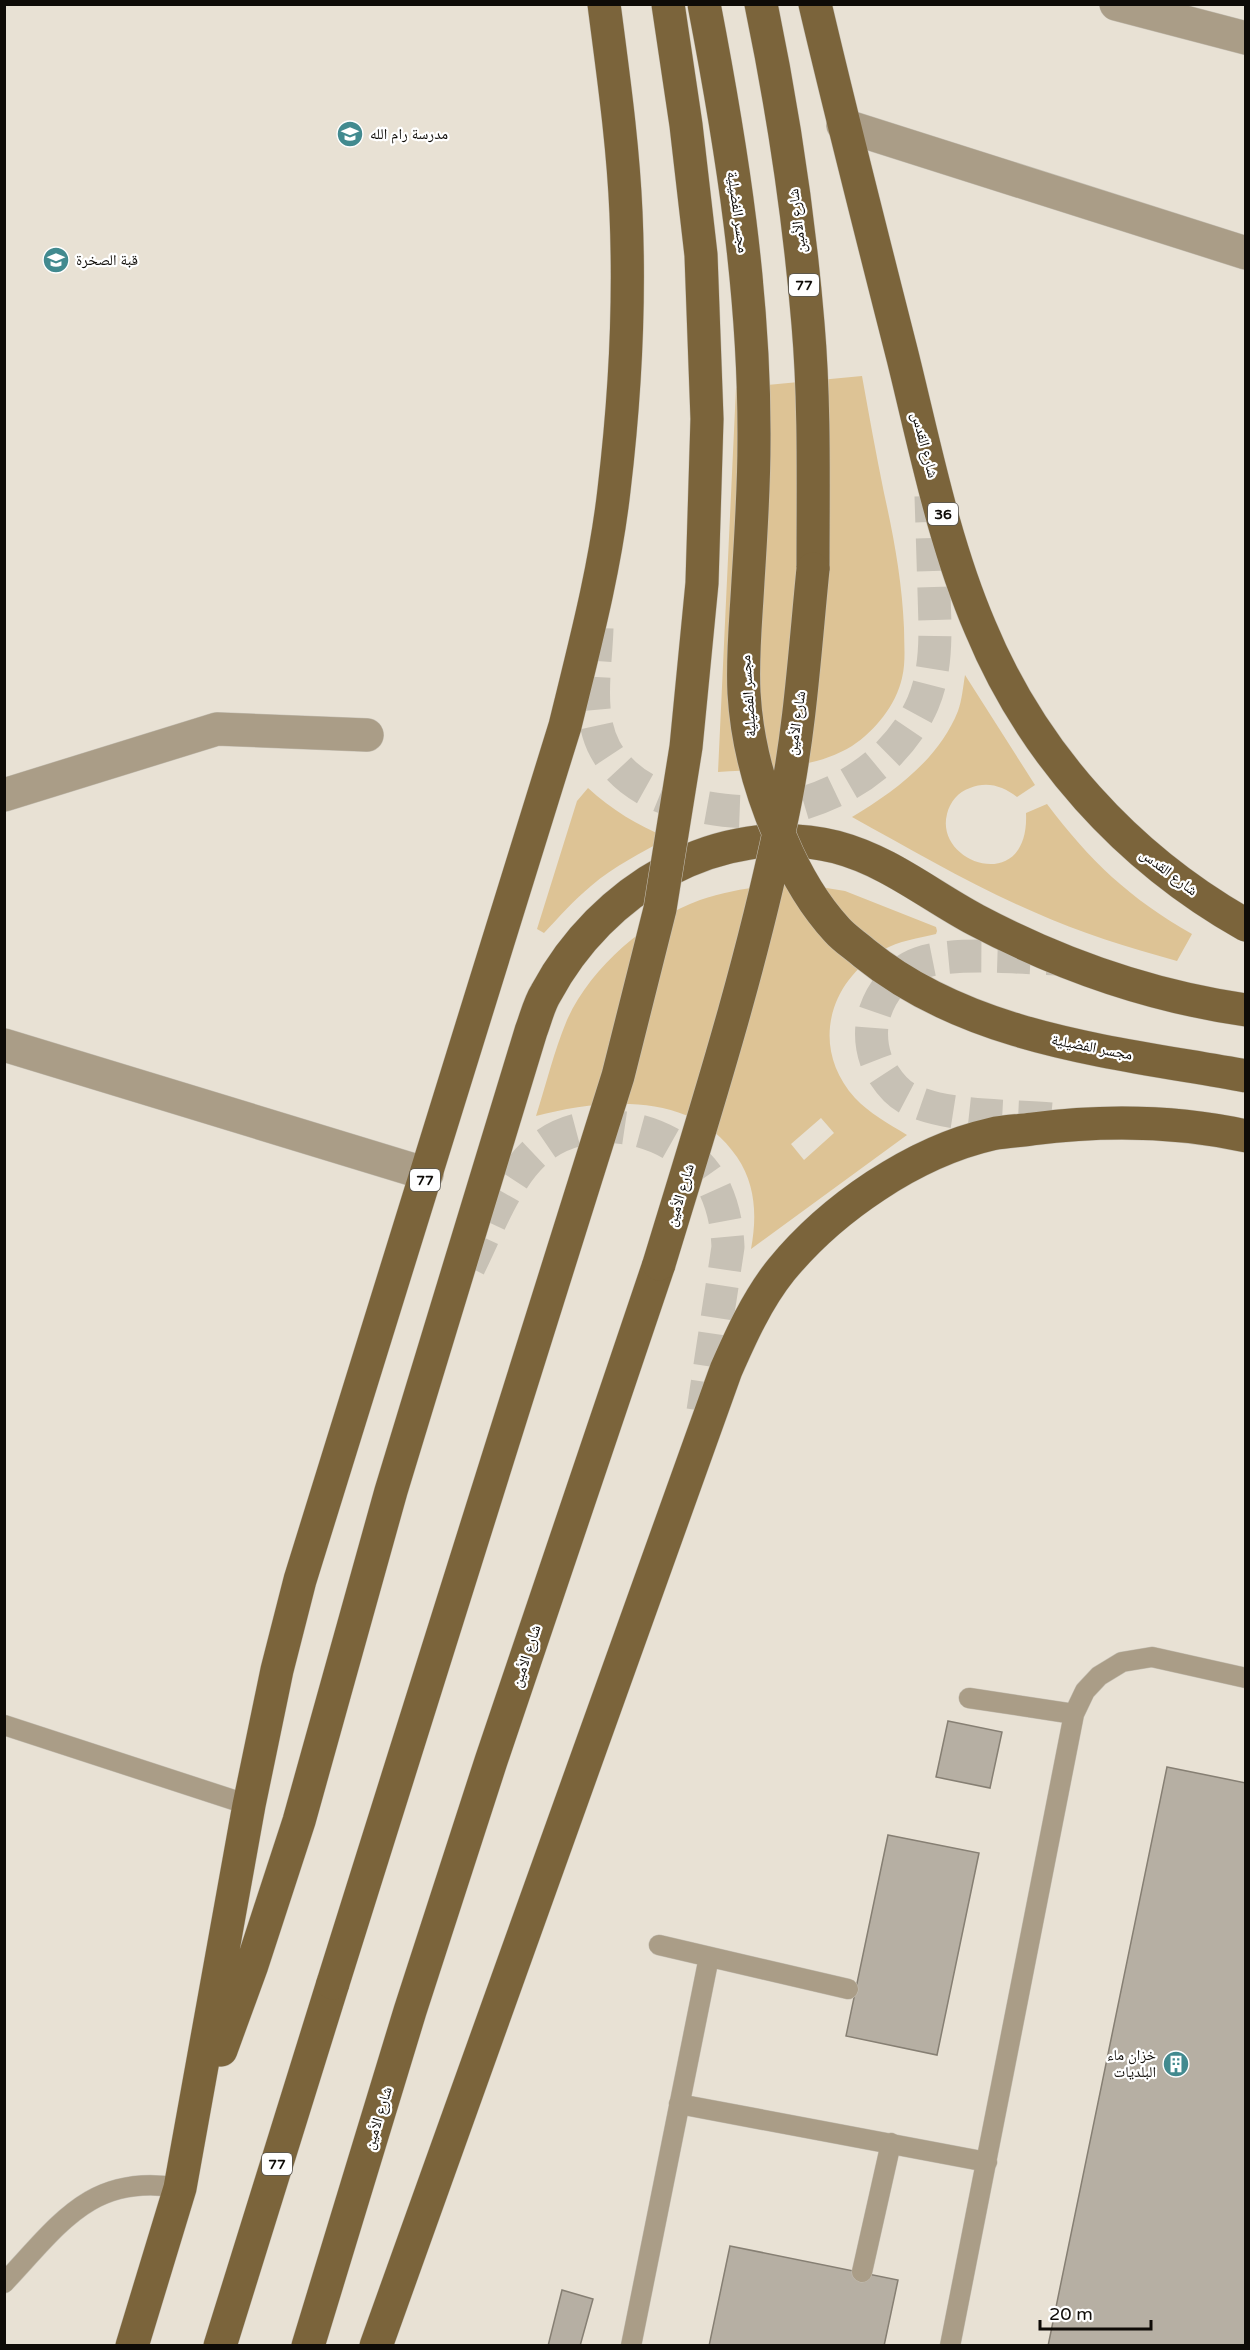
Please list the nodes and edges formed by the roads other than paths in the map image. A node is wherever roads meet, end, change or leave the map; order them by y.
1 (604, 4) edge
2 (668, 4) edge
3 (704, 4) edge
4 (761, 4) edge
5 (815, 4) edge
6 (1116, 4) edge
7 (1245, 38) edge
8 (843, 125) junction
9 (1245, 252) edge
10 (367, 735) dead end
11 (4, 795) edge
12 (1245, 925) edge
13 (1245, 1010) edge
14 (4, 1045) edge
15 (1245, 1076) edge
16 (1245, 1136) edge
17 (427, 1174) junction
18 (1245, 1678) edge
19 (969, 1698) dead end
20 (1074, 1714) junction
21 (4, 1725) edge
22 (249, 1805) junction
23 (659, 1945) dead end
24 (709, 1957) junction
25 (848, 1989) dead end
26 (680, 2104) junction
27 (193, 2119) junction
28 (891, 2143) junction
29 (987, 2162) junction
30 (180, 2188) junction
31 (862, 2272) dead end
32 (4, 2283) edge
33 (132, 2346) edge
34 (220, 2346) edge
35 (308, 2346) edge
36 (376, 2346) edge
37 (631, 2346) edge
38 (951, 2346) edge

1 - 17 main road, 77
2 - 34 main road, 77, bridge
3 - 15 main road, مجسر الفضيلية, bridge
4 - 35 main road, شارع الأمين / 77, bridge
5 - 8 main road, شارع القدس / 36
6 - 7 street
8 - 9 street
8 - 12 main road, شارع القدس / 36
10 - 11 street
13 - 27 main road, 77
14 - 17 street
16 - 36 main road
17 - 22 main road, 77
18 - 20 lane
19 - 20 lane
20 - 29 lane
21 - 22 lane
22 - 27 main road, 77
23 - 24 lane
24 - 25 lane
24 - 26 lane
26 - 28 lane
26 - 37 lane
27 - 30 main road, 77
28 - 29 lane
28 - 31 lane
29 - 38 lane
30 - 32 lane
30 - 33 main road, 77

